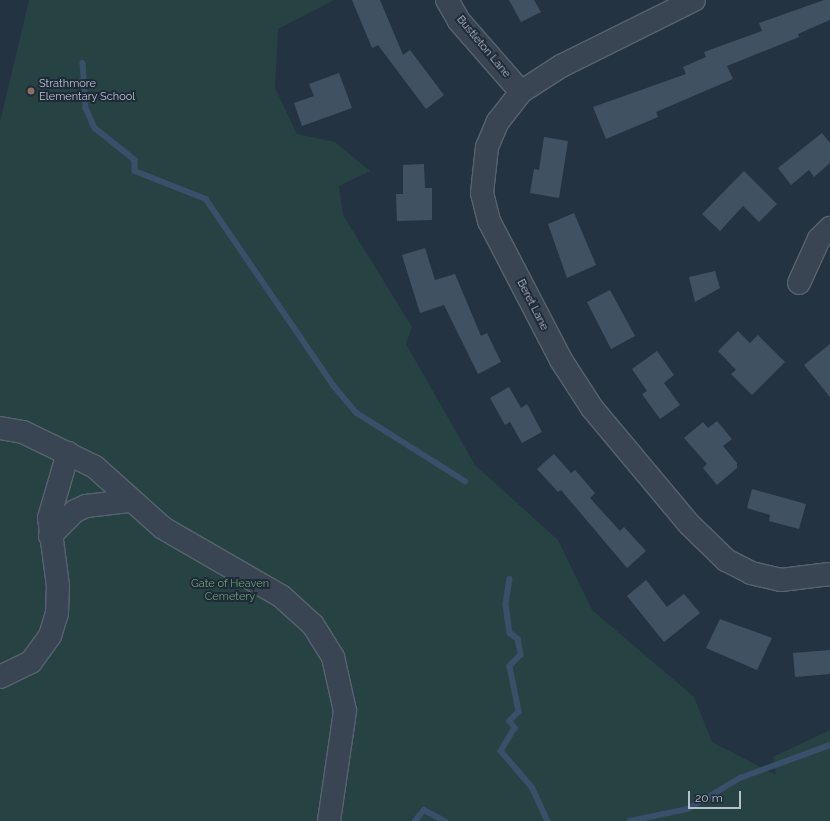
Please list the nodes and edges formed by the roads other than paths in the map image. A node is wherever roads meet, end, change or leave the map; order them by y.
1 (447, 0) edge
2 (694, 0) edge
3 (521, 92) junction
4 (830, 228) edge
5 (799, 282) dead end
6 (0, 428) edge
7 (68, 453) junction
8 (128, 501) junction
9 (50, 536) junction
10 (830, 574) edge
11 (0, 677) edge
12 (329, 821) edge

1 - 3 street, Bustleton Lane
2 - 3 street, Beret Lane
3 - 10 street, Beret Lane
4 - 5 street
6 - 7 street
7 - 8 street
7 - 9 street
8 - 9 street
8 - 12 street
9 - 11 street

